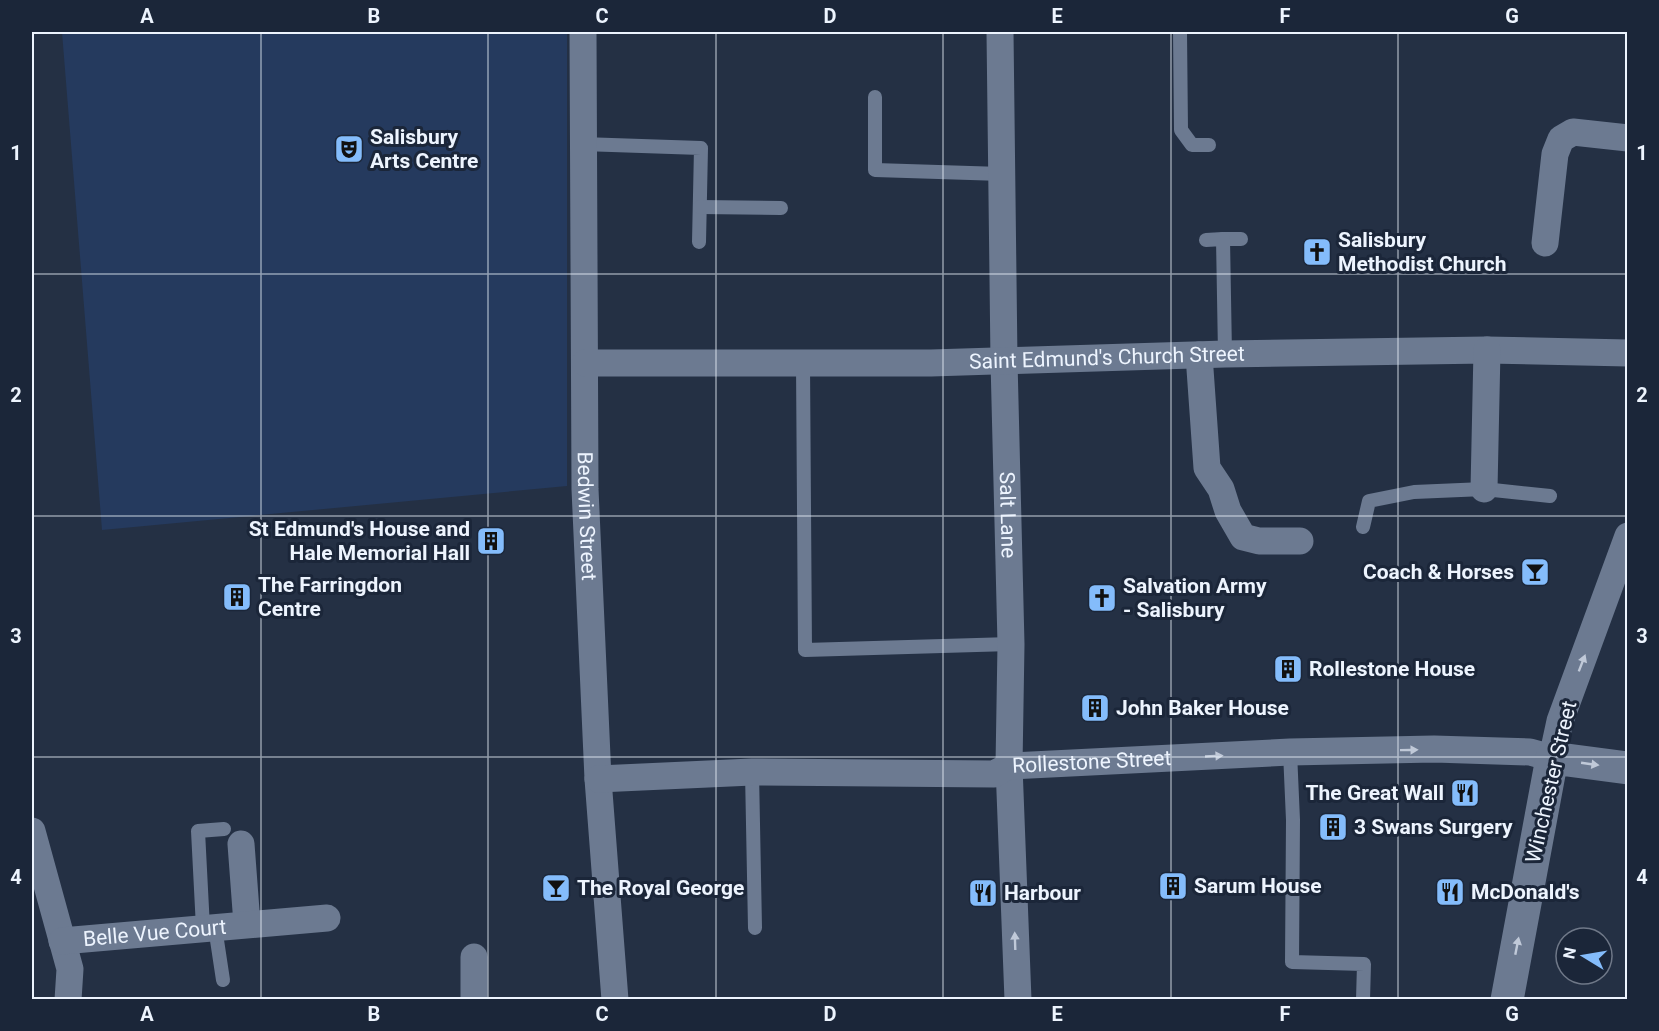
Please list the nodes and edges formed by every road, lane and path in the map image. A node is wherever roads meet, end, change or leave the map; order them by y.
1 (582, 32) edge
2 (1000, 32) edge
3 (1180, 32) edge
4 (875, 97) dead end
5 (1628, 138) edge
6 (582, 144) junction
7 (1209, 145) dead end
8 (1002, 174) junction
9 (700, 207) junction
10 (781, 208) dead end
11 (1223, 239) junction
12 (1241, 239) dead end
13 (1206, 240) dead end
14 (699, 242) dead end
15 (1545, 243) dead end
16 (1487, 350) junction
17 (1628, 353) edge
18 (1212, 354) junction
19 (1004, 361) junction
20 (585, 363) junction
21 (803, 364) junction
22 (1484, 489) junction
23 (1550, 496) dead end
24 (1363, 527) dead end
25 (1628, 536) edge
26 (1300, 541) dead end
27 (1011, 644) junction
28 (1290, 752) junction
29 (1552, 758) junction
30 (1009, 766) junction
31 (1628, 768) edge
32 (752, 772) junction
33 (598, 779) junction
34 (32, 831) edge
35 (232, 837) joint
36 (327, 918) dead end
37 (247, 924) junction
38 (209, 928) junction
39 (755, 928) dead end
40 (62, 941) junction
41 (474, 957) dead end
42 (223, 980) dead end
43 (68, 999) edge
44 (474, 999) edge
45 (615, 999) edge
46 (1018, 999) edge
47 (1363, 999) edge
48 (1507, 999) edge

1 - 6 street, Bedwin Street
2 - 8 street, Salt Lane
3 - 7 lane
4 - 8 lane
5 - 15 street
6 - 9 lane
6 - 20 street, Bedwin Street
8 - 19 street, Salt Lane
9 - 10 lane
9 - 14 lane
11 - 12 lane
11 - 13 lane
11 - 18 lane
16 - 17 street, Saint Edmund's Church Street
16 - 18 street, Saint Edmund's Church Street
16 - 22 street
18 - 19 street, Saint Edmund's Church Street
18 - 26 street
19 - 21 street, Saint Edmund's Church Street
19 - 27 street, Salt Lane
20 - 21 street, Saint Edmund's Church Street
20 - 33 street, Bedwin Street
21 - 27 lane
22 - 23 lane
22 - 24 lane
29 -> 25 street, Winchester Street
27 - 30 street, Salt Lane
28 -> 29 street, Rollestone Street
30 -> 28 street, Rollestone Street
28 - 47 lane
29 -> 31 street
48 -> 29 street, Winchester Street
30 - 32 street, Rollestone Street
46 -> 30 street, Salt Lane
32 - 33 street, Rollestone Street
32 - 39 lane
33 - 45 street, Bedwin Street
34 - 40 street
35 - 37 street, Belle Vue Court
35 - 38 lane
36 - 37 street, Belle Vue Court
37 - 38 street, Belle Vue Court
38 - 40 street, Belle Vue Court
38 - 42 lane
40 - 43 street
41 - 44 street

